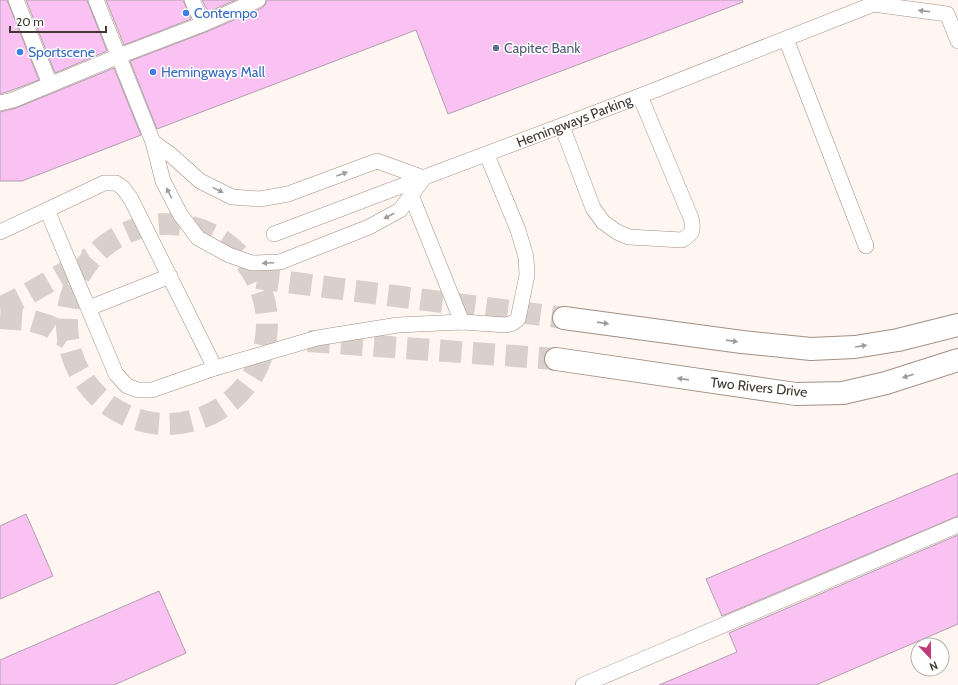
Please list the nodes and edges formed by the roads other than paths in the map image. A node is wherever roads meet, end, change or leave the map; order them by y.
1 (16, 0) edge
2 (96, 0) edge
3 (192, 0) edge
4 (258, 0) edge
5 (941, 0) edge
6 (878, 2) edge
7 (947, 14) junction
8 (202, 24) junction
9 (786, 39) junction
10 (958, 41) edge
11 (119, 56) junction
12 (50, 84) junction
13 (640, 96) junction
14 (0, 104) edge
15 (562, 126) junction
16 (153, 142) junction
17 (487, 155) junction
18 (424, 178) junction
19 (411, 195) junction
20 (48, 210) junction
21 (0, 232) edge
22 (274, 234) dead end
23 (866, 246) dead end
24 (170, 276) junction
25 (89, 308) junction
26 (564, 318) tunnel mouth
27 (462, 322) junction
28 (958, 325) edge
29 (556, 359) tunnel mouth
30 (958, 360) edge
31 (958, 363) edge
32 (215, 368) junction
33 (935, 368) junction
34 (958, 525) edge
35 (583, 685) edge

1 - 12 lane
2 - 11 lane
3 - 8 lane
4 - 8 lane
5 - 7 lane
7 -> 6 lane
6 - 9 lane, Hemingways Parking
7 - 10 lane
8 - 11 lane
9 - 13 lane, Hemingways Parking
9 - 23 lane
11 - 12 lane
11 - 16 lane
12 - 14 lane
13 - 15 lane, Hemingways Parking
13 - 15 lane
15 - 17 lane, Hemingways Parking
16 -> 18 lane
19 -> 16 lane
17 - 18 lane, Hemingways Parking
17 - 27 lane
18 - 19 lane
18 - 22 lane, Hemingways Parking
19 - 27 lane
20 - 21 lane
20 - 24 lane
20 - 25 lane
24 - 25 lane
24 - 32 lane
25 - 32 lane
26 -> 28 main road
27 - 32 lane
33 -> 29 main road, Two Rivers Drive
30 - 33 main road, Two Rivers Drive
31 - 33 main road
34 - 35 lane

